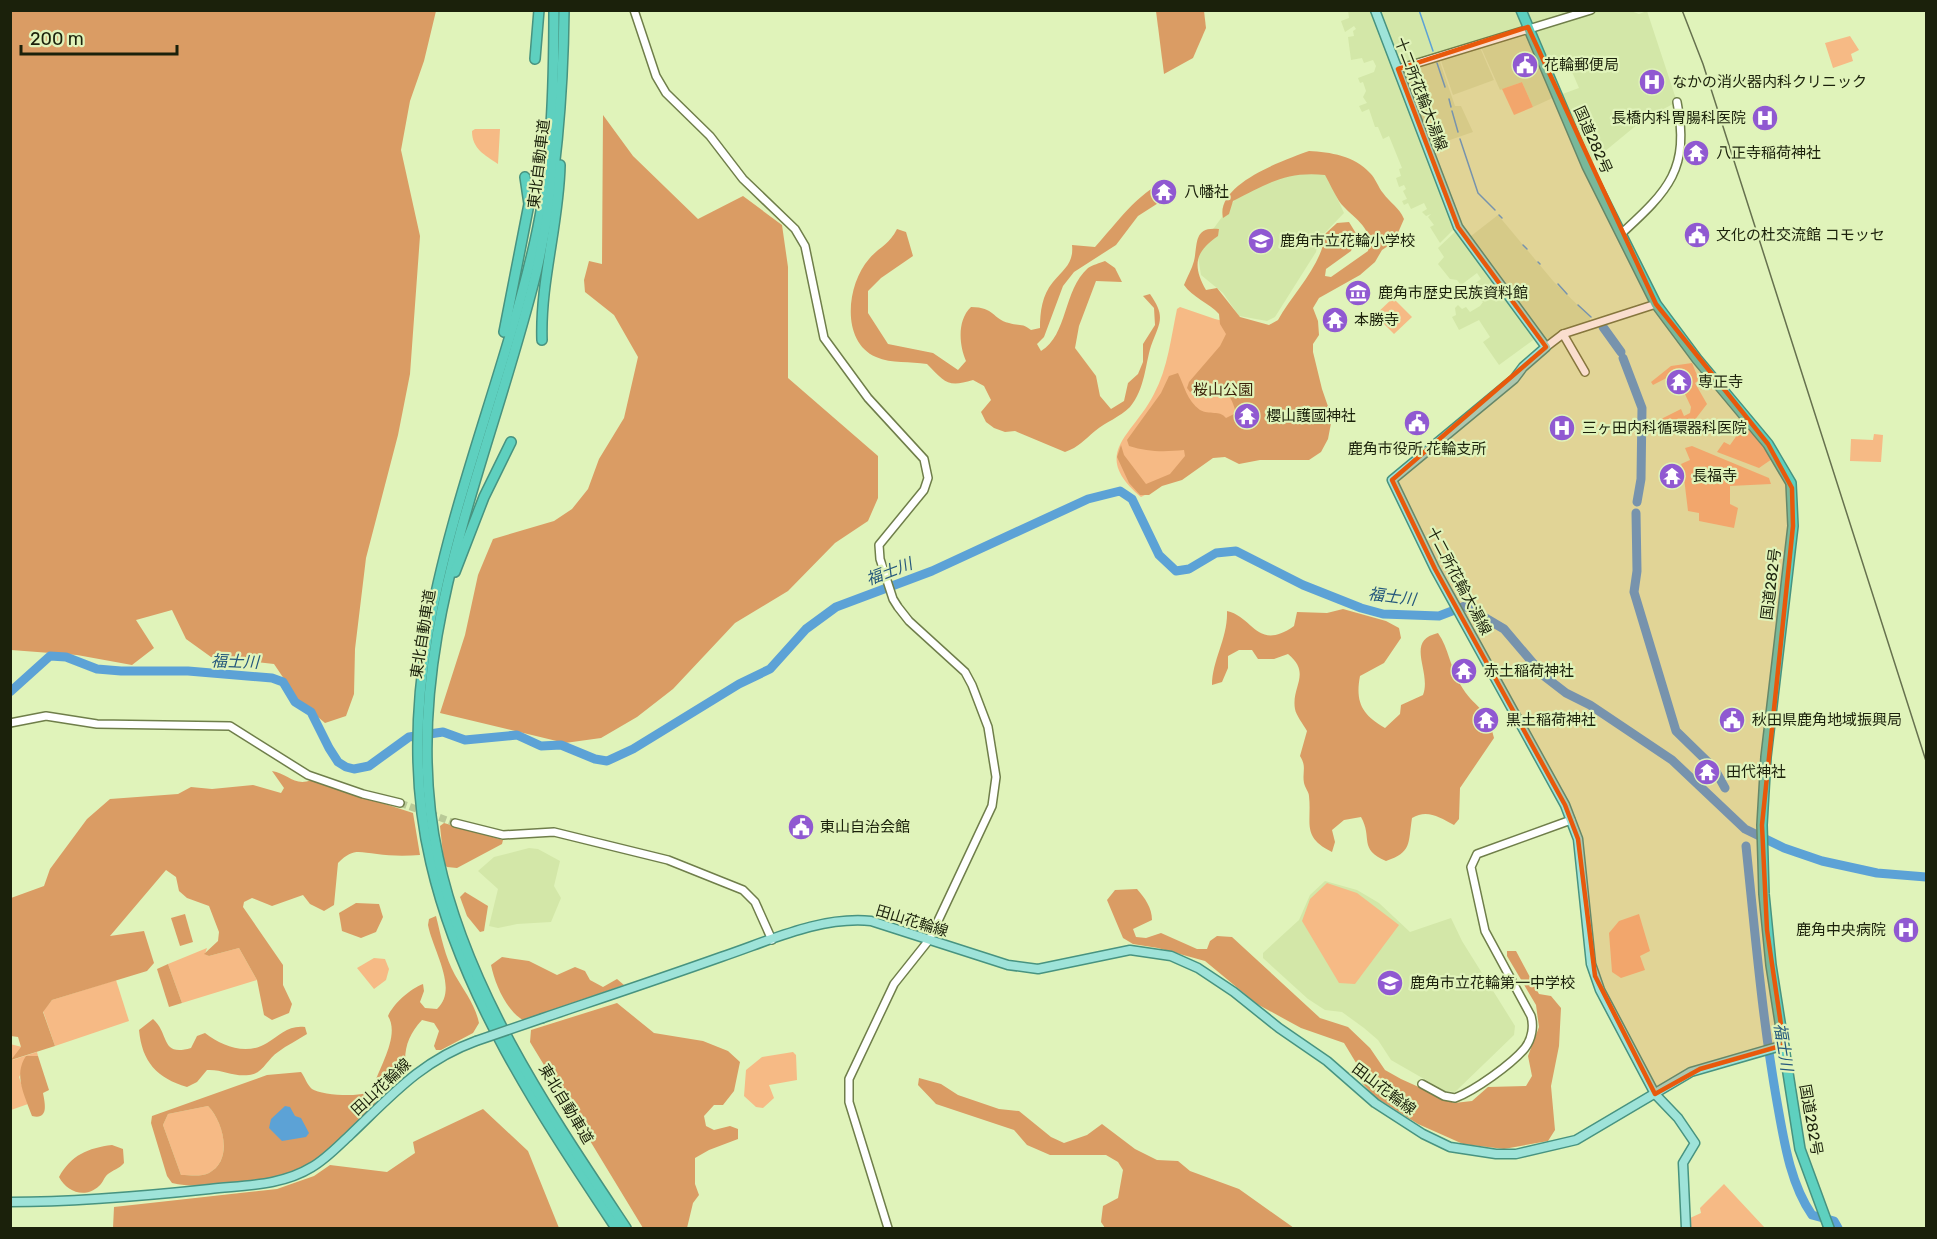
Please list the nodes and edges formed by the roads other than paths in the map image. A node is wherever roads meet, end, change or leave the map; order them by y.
1 (539, 10) edge
2 (554, 10) edge
3 (564, 10) edge
4 (634, 10) edge
5 (1375, 10) edge
6 (1521, 10) edge
7 (1591, 10) edge
8 (1528, 27) junction
9 (535, 59) dead end
10 (1398, 69) junction
11 (563, 81) junction
12 (1677, 102) dead end
13 (525, 177) dead end
14 (1621, 234) junction
15 (1656, 304) junction
16 (1563, 334) junction
17 (542, 339) dead end
18 (1546, 347) junction
19 (1585, 372) dead end
20 (488, 411) junction
21 (511, 442) dead end
22 (440, 612) junction
23 (422, 722) junction
24 (10, 723) edge
25 (421, 744) junction
26 (400, 803) tunnel mouth
27 (1571, 820) junction
28 (455, 824) tunnel mouth
29 (772, 940) junction
30 (929, 940) junction
31 (1780, 1046) junction
32 (1422, 1084) dead end
33 (1655, 1094) junction
34 (10, 1202) edge
35 (1829, 1227) edge
36 (616, 1228) edge
37 (626, 1228) edge
38 (888, 1228) edge
39 (1686, 1228) edge

1 - 9 highway
2 - 20 highway, 東北自動車道
3 - 11 highway, 東北自動車道
4 - 30 street
5 - 10 main road, 十二所花輪大湯線
6 - 8 highway, 国道282号
7 - 8 street
8 - 10 street
8 - 14 highway, 国道282号
10 - 18 main road, 十二所花輪大湯線
11 - 17 highway
11 - 22 highway, 東北自動車道
12 - 14 street
13 - 20 highway
14 - 15 highway, 国道282号
15 - 16 street
15 - 31 highway, 国道282号
16 - 18 street
16 - 19 street
18 - 27 main road, 十二所花輪大湯線
20 - 23 highway, 東北自動車道
21 - 22 highway
22 - 23 highway, 東北自動車道
23 - 25 highway, 東北自動車道
24 - 26 street
25 - 36 highway, 東北自動車道
25 - 37 highway, 東北自動車道
27 - 32 street
27 - 33 main road, 十二所花輪大湯線
28 - 29 street
29 - 30 main road, 田山花輪線
29 - 34 main road, 田山花輪線, bridge
30 - 33 main road, 田山花輪線
30 - 38 street
31 - 33 main road, 田山花輪線
31 - 35 highway, 国道282号
33 - 39 main road, 十二所花輪大湯線

